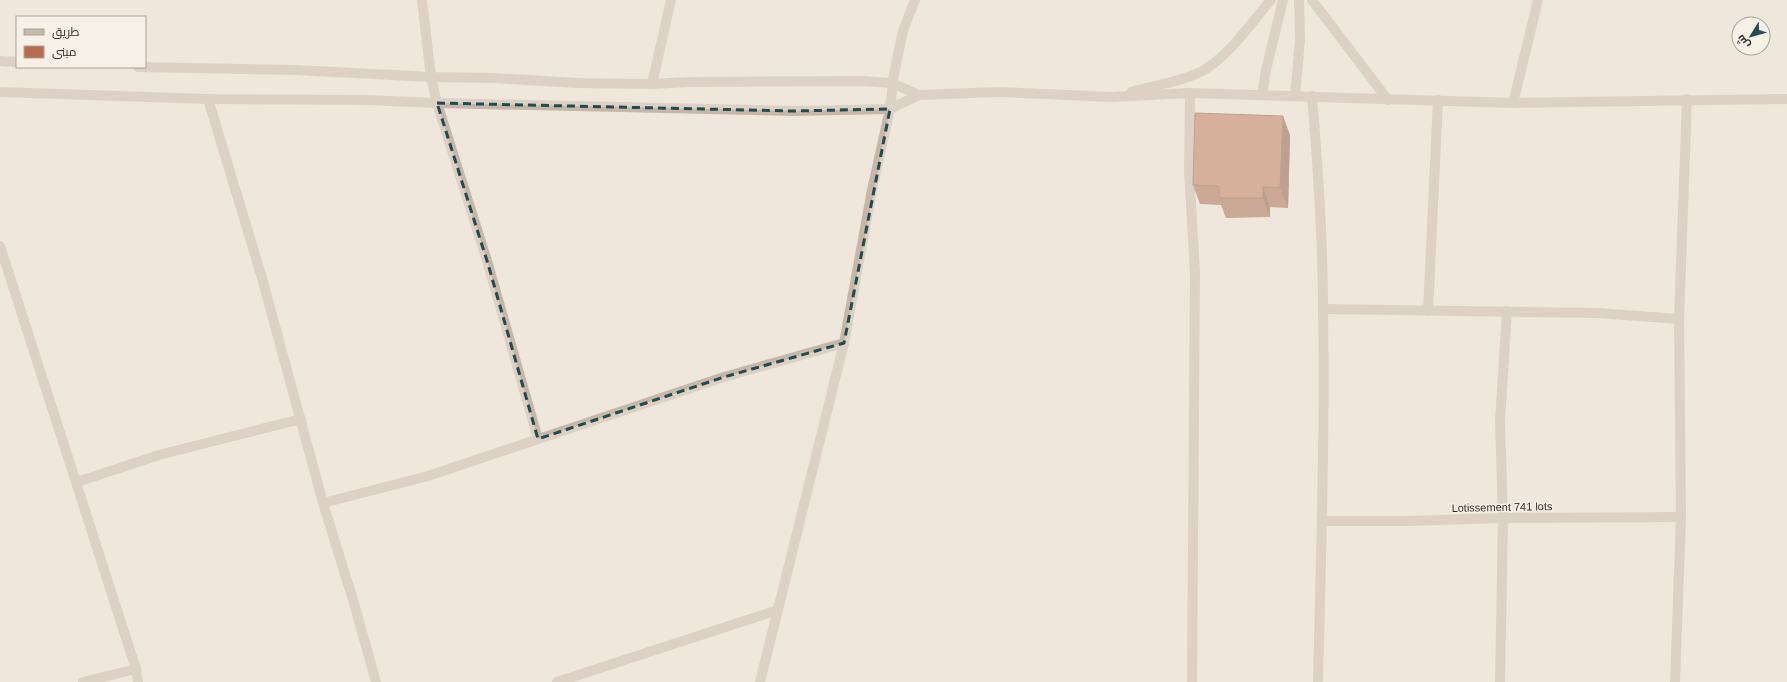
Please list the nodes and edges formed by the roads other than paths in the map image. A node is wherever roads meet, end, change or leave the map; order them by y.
1 (422, 0) edge
2 (671, 0) edge
3 (915, 0) edge
4 (1271, 0) edge
5 (1283, 0) edge
6 (1299, 0) edge
7 (1312, 0) edge
8 (1538, 0) edge
9 (0, 61) edge
10 (16, 62) edge
11 (146, 67) edge
12 (431, 77) junction
13 (892, 83) junction
14 (652, 84) junction
15 (0, 92) edge
16 (1190, 94) junction
17 (919, 95) junction
18 (1262, 95) junction
19 (1295, 96) junction
20 (1312, 96) junction
21 (1112, 97) junction
22 (208, 99) junction
23 (1687, 99) junction
24 (1787, 99) edge
25 (1388, 100) junction
26 (1438, 100) junction
27 (437, 103) junction
28 (1513, 103) junction
29 (890, 109) junction
30 (0, 246) edge
31 (1323, 310) junction
32 (1428, 311) junction
33 (1507, 311) junction
34 (1678, 319) junction
35 (844, 343) junction
36 (300, 419) junction
37 (538, 440) junction
38 (77, 482) junction
39 (323, 503) junction
40 (1681, 517) junction
41 (1503, 518) junction
42 (1322, 521) junction
43 (778, 610) junction
44 (136, 669) junction
45 (84, 682) edge
46 (138, 682) edge
47 (376, 682) edge
48 (557, 682) edge
49 (760, 682) edge
50 (1192, 682) edge
51 (1318, 682) edge
52 (1500, 682) edge
53 (1675, 682) edge

1 - 12 street
2 - 14 street
3 - 13 street
4 - 21 street
5 - 18 street
6 - 19 street
7 - 25 street
8 - 28 street
9 - 10 street
11 - 12 street
12 - 14 street
12 - 27 street
13 - 14 street
13 - 17 street
13 - 29 street
15 - 22 street
16 - 18 street
16 - 21 street
16 - 50 street
17 - 21 street
17 - 29 street
18 - 19 street
19 - 20 street
20 - 25 street
20 - 31 street
22 - 27 street
22 - 36 street
23 - 24 street
23 - 28 street
23 - 34 street
25 - 26 street
26 - 28 street
26 - 32 street
27 - 29 street
27 - 37 street
29 - 35 street
30 - 38 street
31 - 32 street
31 - 42 street
32 - 33 street
33 - 34 street
33 - 41 street
34 - 40 street
35 - 37 street
35 - 43 street
36 - 38 street
36 - 39 street
37 - 39 street
38 - 44 street
39 - 47 street
40 - 41 street, Lotissement 741 lots
40 - 53 street
41 - 42 street, Lotissement 741 lots
41 - 52 street
42 - 51 street
43 - 48 street
43 - 49 street
44 - 45 street
44 - 46 street

